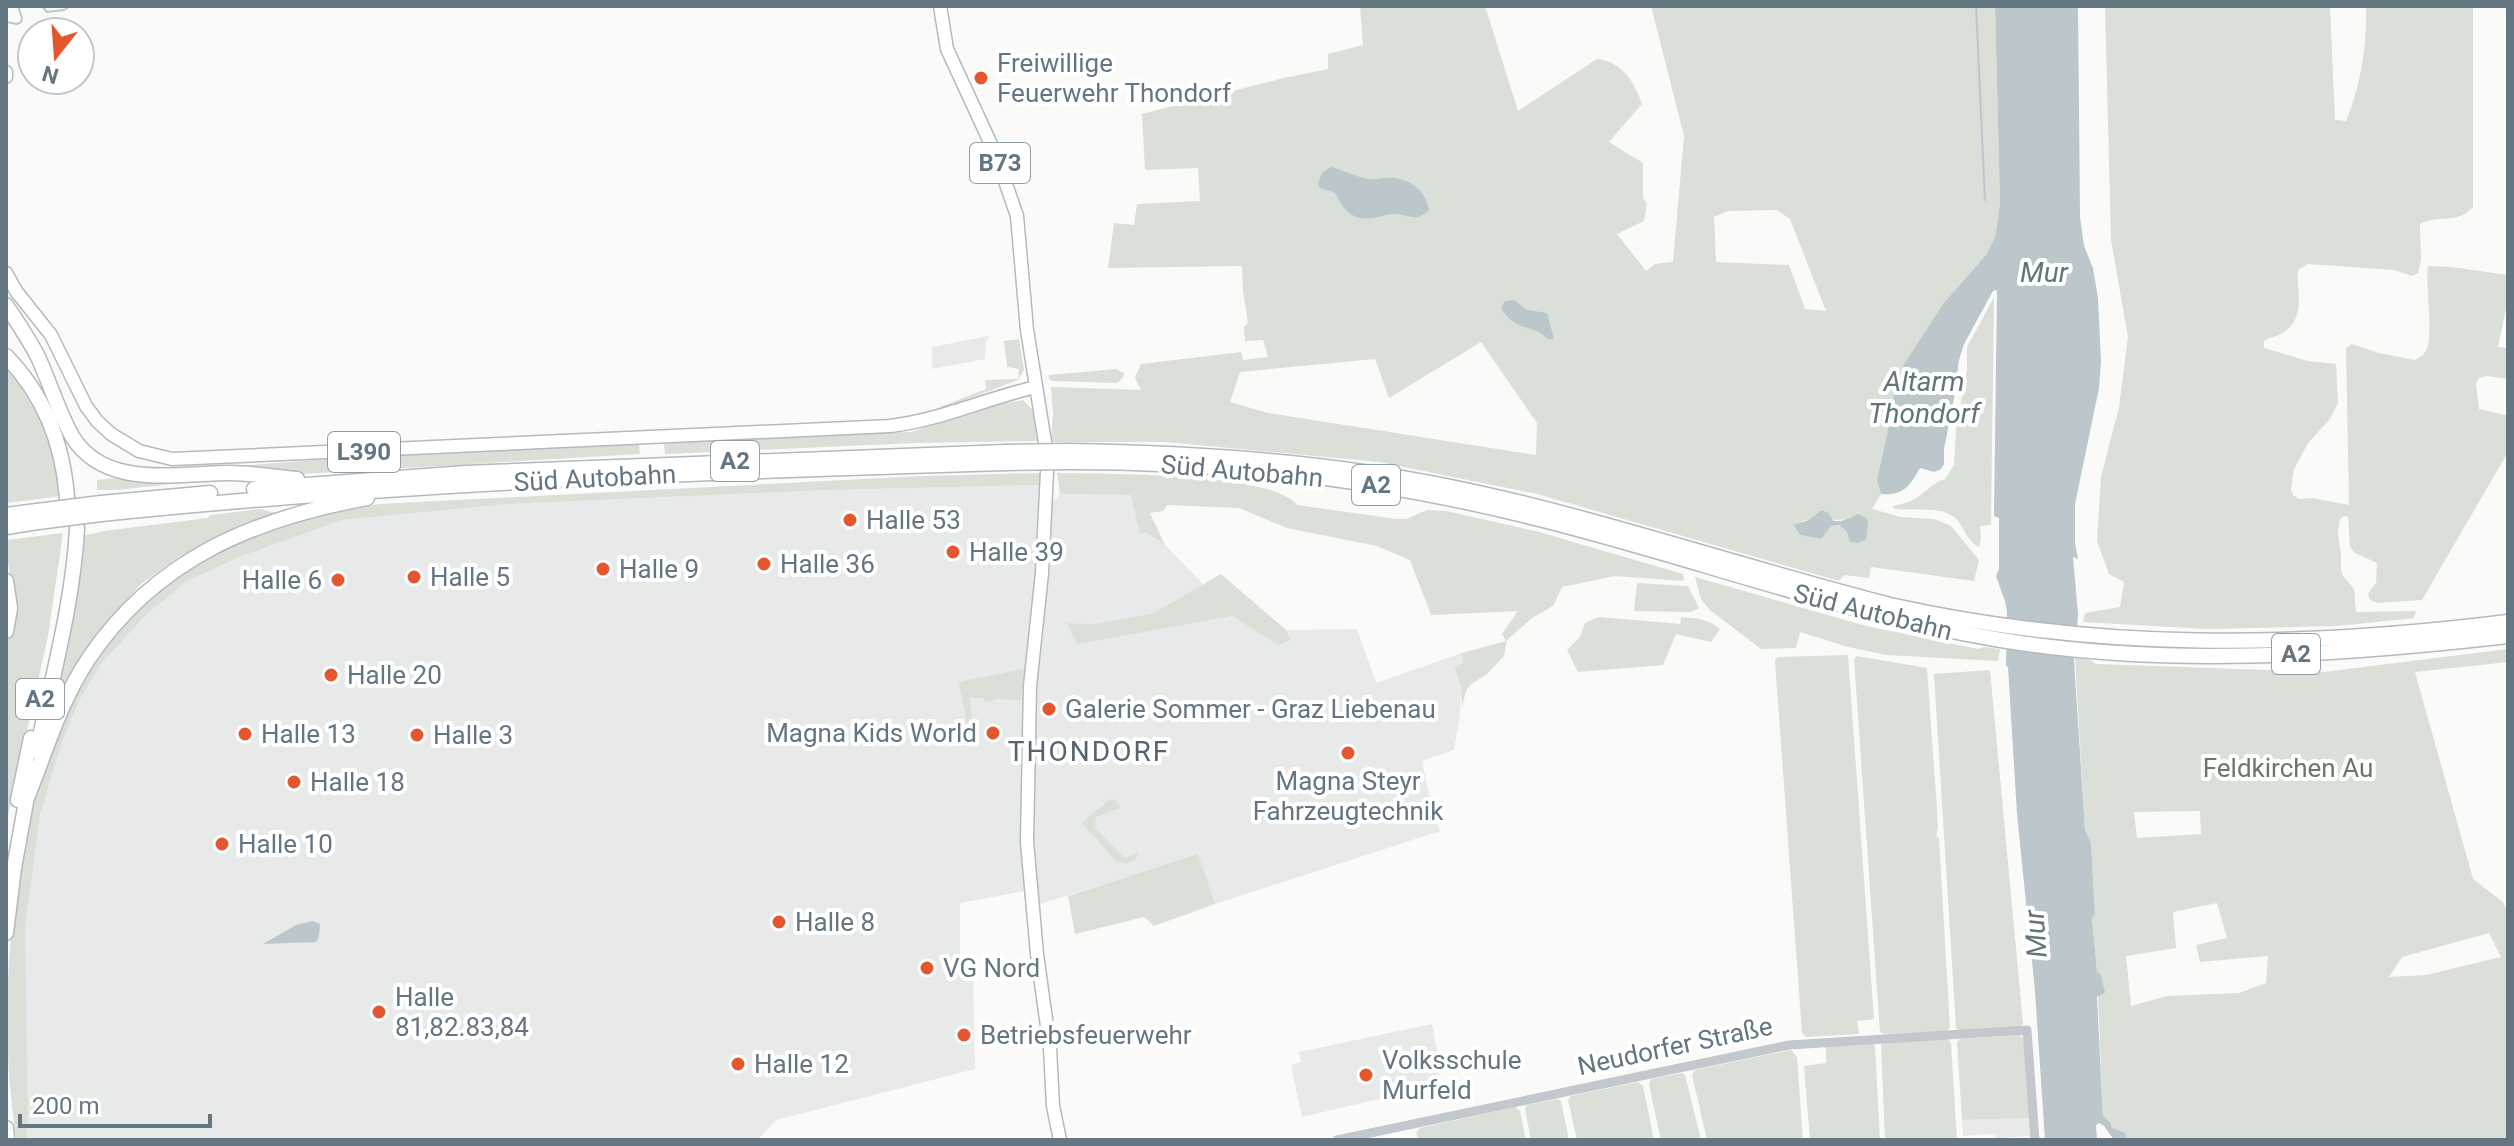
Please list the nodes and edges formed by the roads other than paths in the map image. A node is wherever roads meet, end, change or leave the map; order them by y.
1 (940, 6) edge
2 (6, 273) edge
3 (6, 305) edge
4 (6, 347) edge
5 (6, 356) edge
6 (1036, 387) junction
7 (57, 406) junction
8 (60, 424) junction
9 (1045, 442) dead end
10 (1005, 458) junction
11 (1047, 472) dead end
12 (330, 482) junction
13 (411, 487) junction
14 (101, 509) junction
15 (6, 515) edge
16 (38, 517) junction
17 (6, 527) edge
18 (6, 581) edge
19 (2508, 622) edge
20 (6, 631) edge
21 (2508, 636) edge
22 (2084, 643) junction
23 (27, 798) junction
24 (6, 867) edge
25 (6, 933) edge
26 (6, 1128) edge
27 (7, 1140) edge
28 (1060, 1140) edge
29 (1337, 1140) edge
30 (2035, 1140) edge

1 - 6 main road, B73
2 - 6 main road, L390
3 - 7 highway
4 - 8 highway
5 - 8 highway
6 - 9 main road, B73
7 - 8 highway
7 - 12 highway
10 - 12 highway, Süd Autobahn / A2
10 - 13 highway, Süd Autobahn / A2
10 - 22 highway, Süd Autobahn / A2, bridge
11 - 28 main road
12 - 14 highway, Süd Autobahn / A2
13 - 14 highway, Süd Autobahn / A2
13 - 23 highway
14 - 16 highway, Süd Autobahn / A2, bridge
15 - 16 highway, Süd Autobahn / A2
16 - 17 highway, Süd Autobahn / A2
18 - 20 highway
19 - 22 highway, Süd Autobahn / A2
21 - 22 highway, Süd Autobahn / A2
23 - 24 highway, A2
23 - 25 highway, A2
26 - 27 highway
29 - 30 street, Neudorfer Straße

